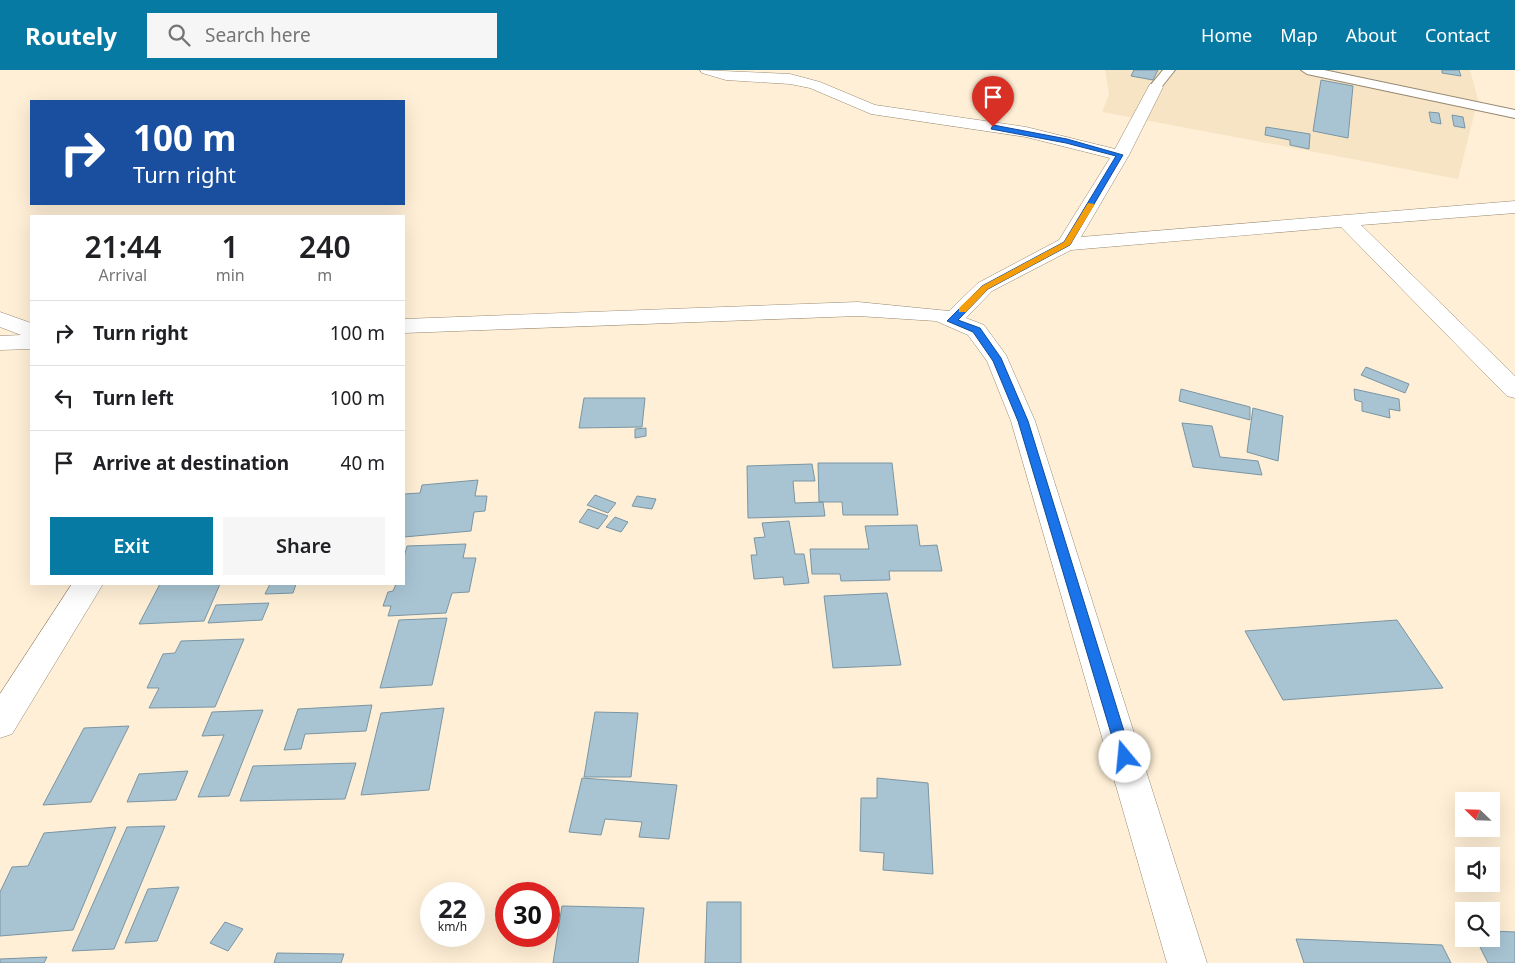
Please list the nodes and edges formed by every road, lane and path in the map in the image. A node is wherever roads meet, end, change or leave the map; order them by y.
1 (707, 70) edge
2 (1170, 70) edge
3 (1308, 70) edge
4 (1155, 87) joint
5 (1515, 114) edge
6 (1120, 155) junction
7 (1515, 207) edge
8 (1346, 220) junction
9 (1067, 244) junction
10 (0, 319) edge
11 (951, 321) junction
12 (405, 326) edge
13 (30, 331) edge
14 (30, 342) edge
15 (0, 343) edge
16 (1515, 390) edge
17 (87, 585) edge
18 (0, 723) edge
19 (1187, 963) edge

1 - 6 street
2 - 4 lane
3 - 5 lane
4 - 6 street
6 - 9 street
7 - 8 street
8 - 9 street
8 - 16 street
9 - 11 street
10 - 13 street
11 - 12 street
11 - 19 street
14 - 15 street
17 - 18 street

